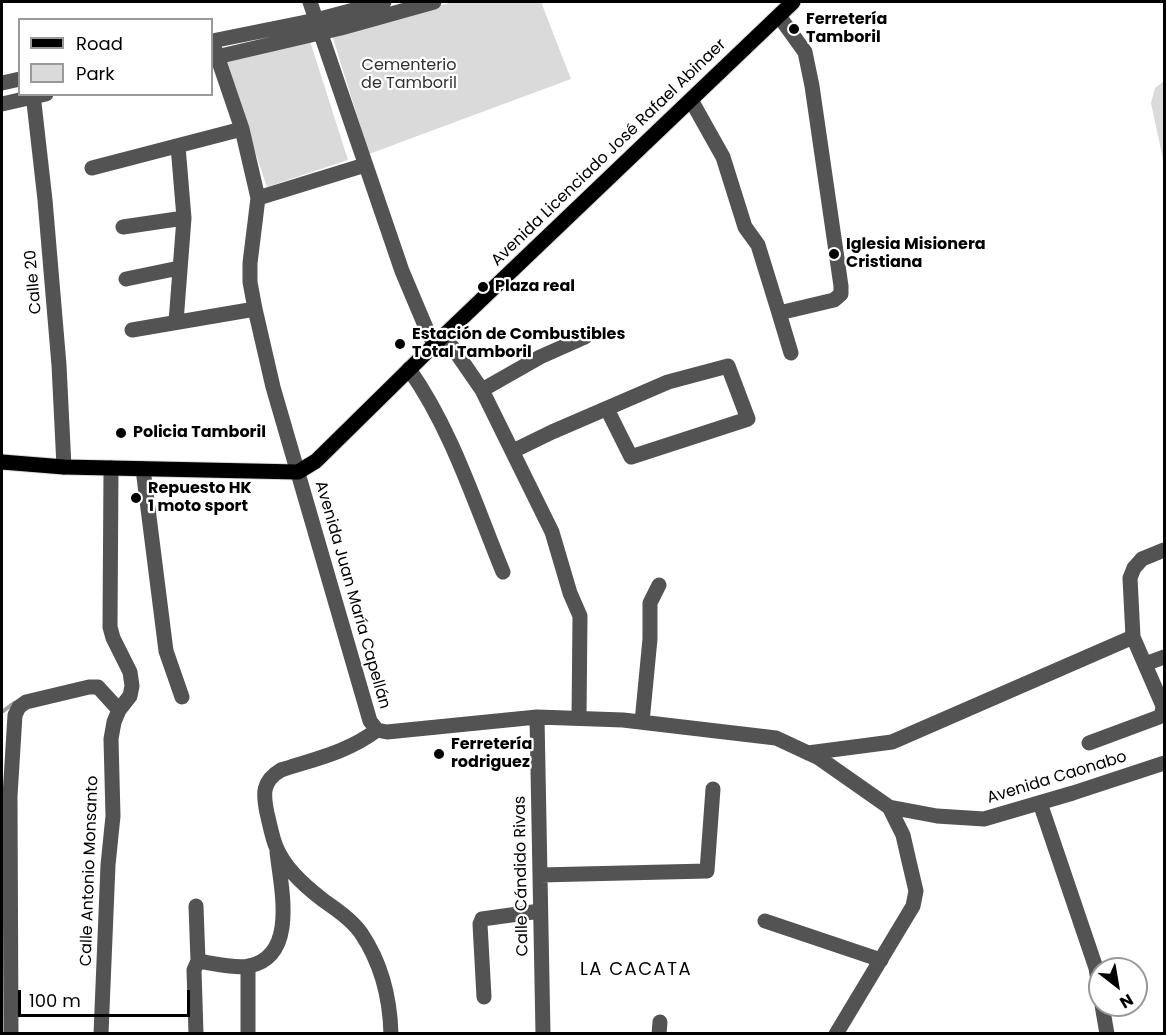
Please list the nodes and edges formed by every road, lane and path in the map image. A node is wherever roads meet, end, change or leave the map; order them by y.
1 (310, 2) edge
2 (384, 2) edge
3 (434, 2) edge
4 (793, 2) edge
5 (779, 16) junction
6 (318, 27) junction
7 (213, 41) edge
8 (214, 57) edge
9 (18, 79) edge
10 (2, 83) edge
11 (33, 96) edge
12 (37, 96) edge
13 (691, 100) junction
14 (2, 104) edge
15 (242, 129) junction
16 (178, 146) junction
17 (365, 165) junction
18 (92, 168) dead end
19 (258, 198) junction
20 (184, 218) junction
21 (123, 227) dead end
22 (179, 268) junction
23 (126, 279) dead end
24 (255, 309) junction
25 (778, 313) junction
26 (177, 322) junction
27 (132, 330) dead end
28 (585, 337) dead end
29 (440, 340) junction
30 (791, 353) dead end
31 (409, 369) junction
32 (482, 390) junction
33 (607, 409) junction
34 (513, 451) junction
35 (2, 462) edge
36 (64, 467) junction
37 (111, 468) junction
38 (143, 469) junction
39 (298, 472) junction
40 (1164, 550) edge
41 (503, 572) dead end
42 (659, 585) dead end
43 (1133, 637) junction
44 (1164, 657) edge
45 (1145, 664) junction
46 (183, 697) dead end
47 (119, 710) junction
48 (537, 717) junction
49 (579, 718) junction
50 (642, 722) junction
51 (377, 730) junction
52 (1089, 743) dead end
53 (808, 753) junction
54 (1164, 763) edge
55 (713, 789) dead end
56 (6, 796) edge
57 (1040, 803) junction
58 (889, 807) junction
59 (277, 850) junction
60 (540, 875) junction
61 (196, 906) dead end
62 (540, 911) junction
63 (765, 921) dead end
64 (1092, 957) edge
65 (881, 960) junction
66 (198, 961) junction
67 (248, 966) junction
68 (484, 997) dead end
69 (1104, 1017) edge
70 (11, 1034) edge
71 (101, 1034) edge
72 (196, 1034) edge
73 (248, 1034) edge
74 (392, 1034) edge
75 (543, 1034) edge
76 (836, 1034) edge
77 (1107, 1034) edge

1 - 6 street
2 - 6 street
3 - 6 street
4 - 5 main road, Avenida Licenciado José Rafael Abinaer
5 - 13 main road, Avenida Licenciado José Rafael Abinaer
5 - 25 street
6 - 7 street
6 - 8 street
6 - 17 street
8 - 15 street
9 - 10 street
11 - 14 street
12 - 36 street, Calle 20
13 - 25 street
13 - 29 main road, Avenida Licenciado José Rafael Abinaer
15 - 16 street
15 - 19 street
16 - 18 street
16 - 20 street
17 - 19 street
17 - 29 street
19 - 24 street, Avenida Juan María Capellán
20 - 21 street
20 - 22 street
22 - 23 street
22 - 26 street
24 - 26 street
24 - 39 street, Avenida Juan María Capellán
25 - 30 street
26 - 27 street
28 - 32 street
29 - 31 main road, Avenida Licenciado José Rafael Abinaer
29 - 32 street
31 - 39 main road, Avenida Licenciado José Rafael Abinaer
31 - 41 street
32 - 34 street
33 - 33 street
33 - 34 street
34 - 49 street
35 - 36 main road
36 - 37 main road
37 - 38 main road
37 - 47 street, Calle Antonio Monsanto
38 - 39 main road
38 - 46 street
39 - 51 street, Avenida Juan María Capellán
40 - 43 street
42 - 50 street
43 - 45 street
43 - 53 street
44 - 45 street
45 - 52 street
47 - 56 street
47 - 71 street, Calle Antonio Monsanto
48 - 49 street, Avenida Juan María Capellán
48 - 51 street, Avenida Juan María Capellán
48 - 60 street, Calle Cándido Rivas
49 - 50 street, Avenida Juan María Capellán
50 - 53 street, Avenida Juan María Capellán
51 - 59 street
53 - 58 street, Avenida Juan María Capellán
54 - 57 street, Avenida Caonabo
55 - 60 street
56 - 70 street
57 - 58 street, Avenida Caonabo
57 - 64 street
58 - 65 street, Avenida Juan María Capellán
59 - 67 street
59 - 74 street
60 - 62 street, Calle Cándido Rivas
61 - 66 street
62 - 68 street
62 - 75 street, Calle Cándido Rivas
63 - 65 street
65 - 76 street, Avenida Juan María Capellán
66 - 67 street
66 - 72 street
67 - 73 street
69 - 77 street

